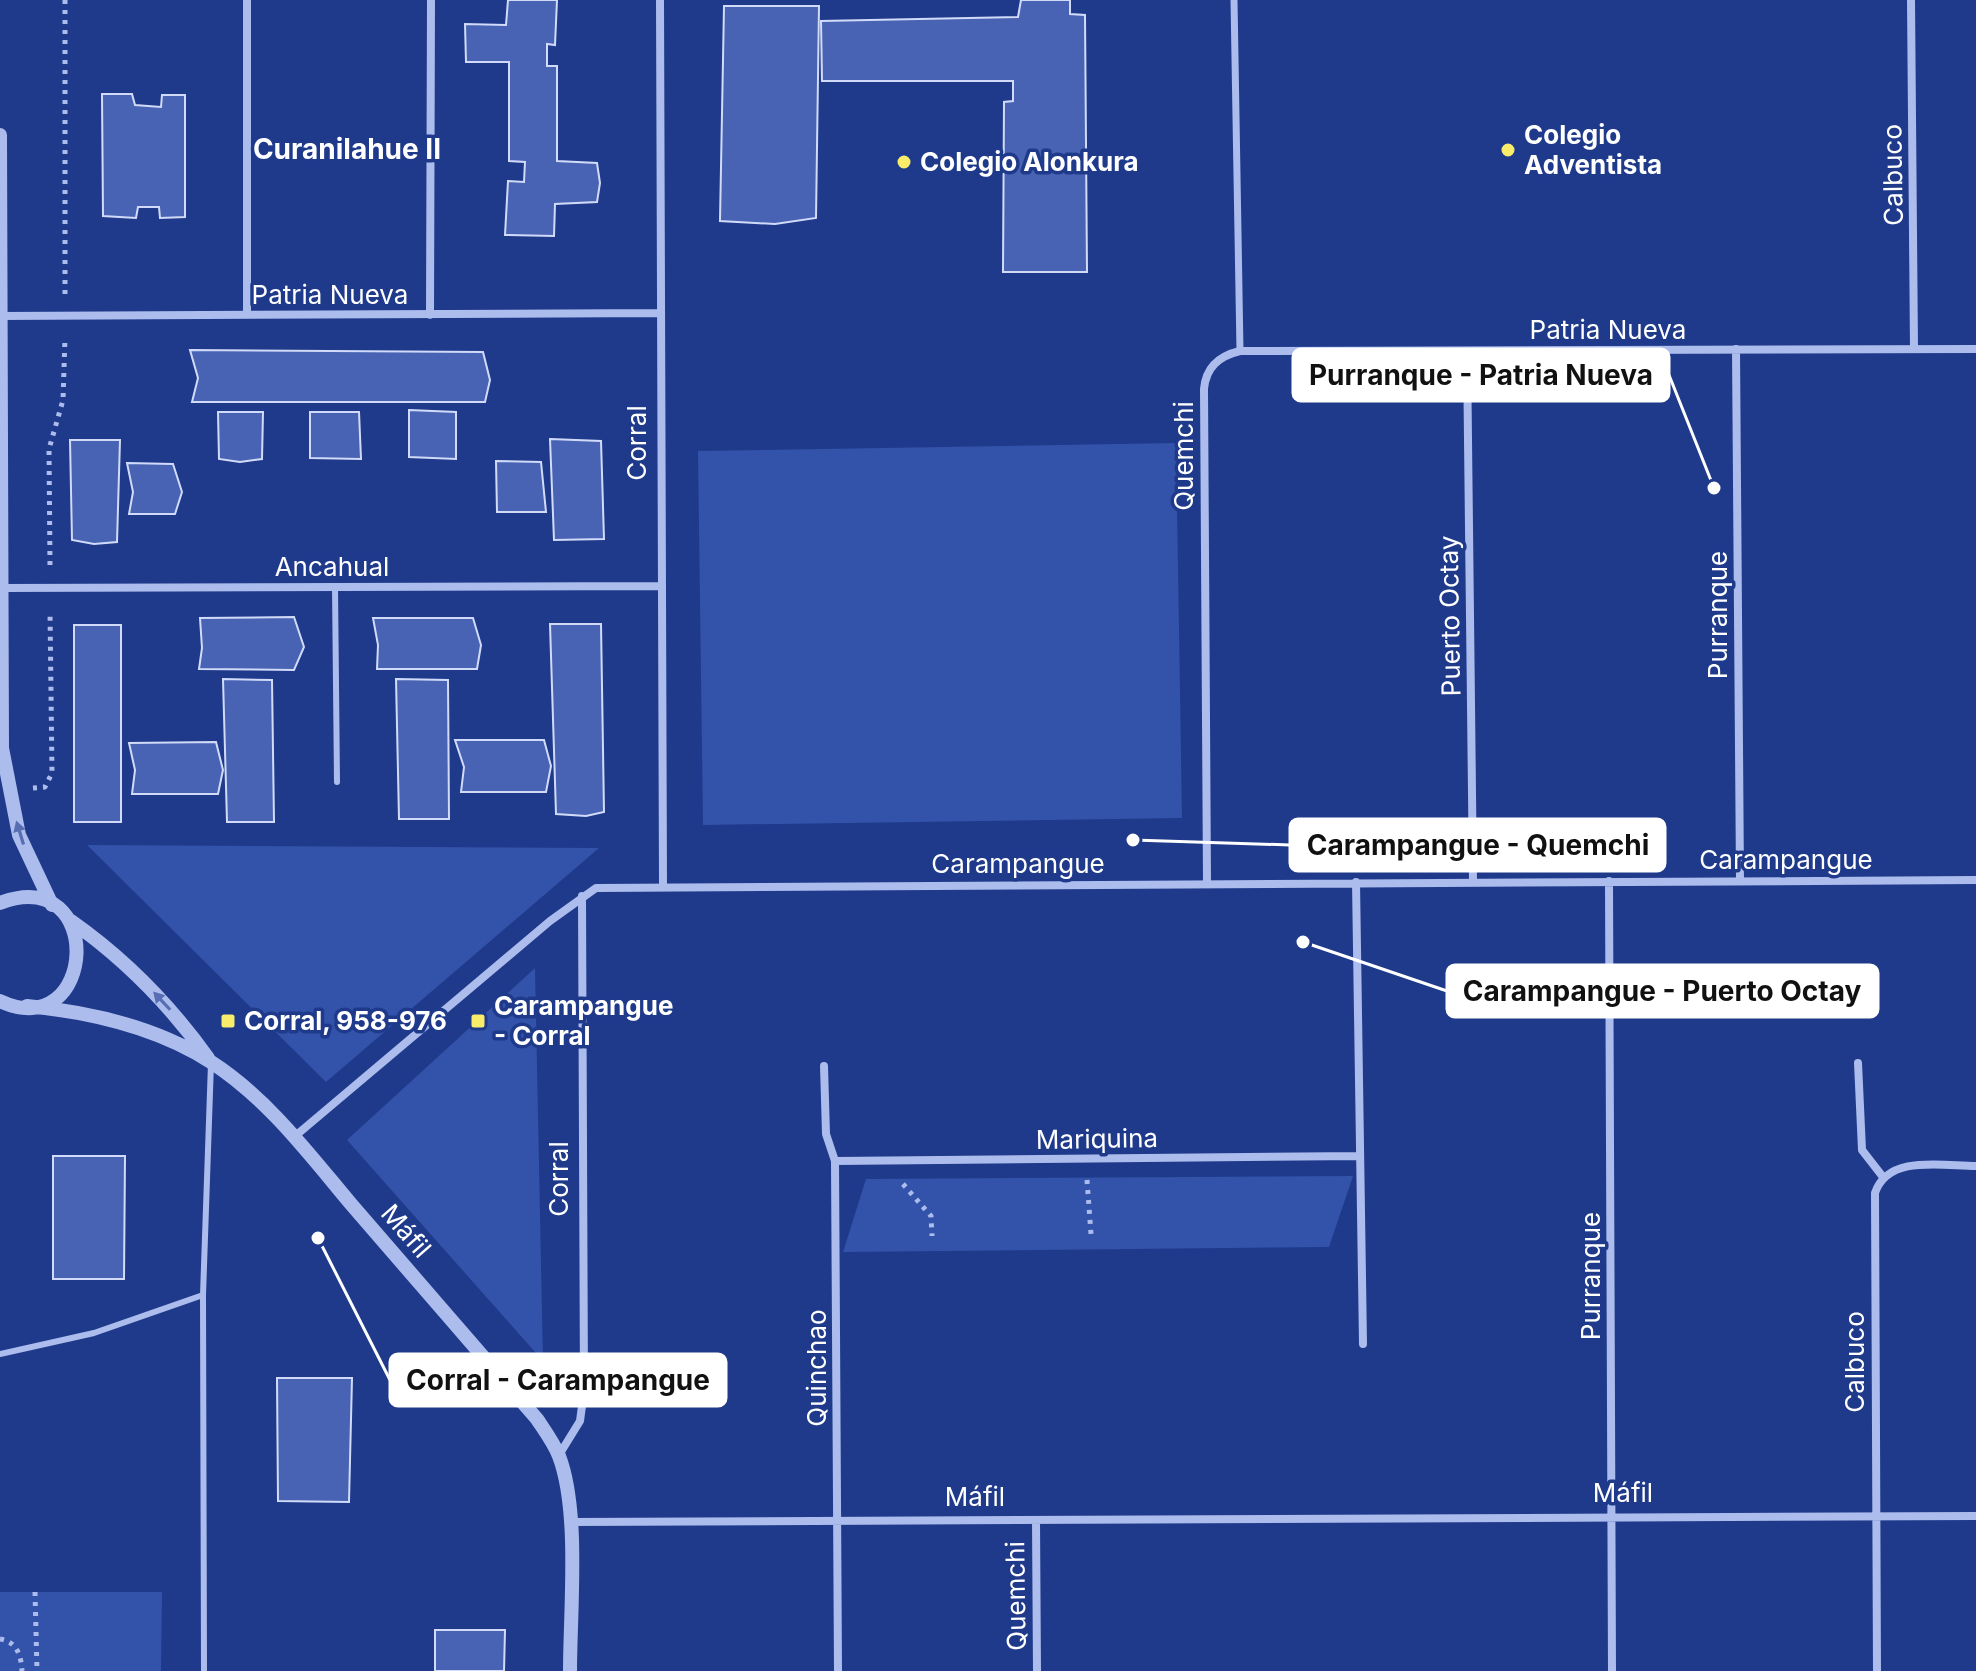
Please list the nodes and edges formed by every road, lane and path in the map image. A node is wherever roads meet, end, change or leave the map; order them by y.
1 (65, 0) edge
2 (247, 0) edge
3 (431, 0) edge
4 (660, 0) edge
5 (1234, 0) edge
6 (1911, 0) edge
7 (0, 135) edge
8 (65, 299) dead end
9 (661, 313) junction
10 (247, 315) junction
11 (430, 315) junction
12 (0, 316) edge
13 (65, 328) dead end
14 (1736, 349) junction
15 (1914, 349) junction
16 (1976, 349) edge
17 (1240, 351) junction
18 (1467, 351) junction
19 (662, 586) junction
20 (335, 587) junction
21 (2, 588) junction
22 (50, 588) junction
23 (1, 752) edge
24 (337, 782) dead end
25 (40, 788) dead end
26 (1740, 880) junction
27 (1976, 880) edge
28 (1473, 881) junction
29 (1609, 881) junction
30 (1356, 882) junction
31 (1207, 883) junction
32 (663, 887) junction
33 (582, 896) junction
34 (0, 903) edge
35 (52, 905) junction
36 (68, 918) junction
37 (2, 1003) edge
38 (27, 1006) junction
39 (211, 1062) junction
40 (1858, 1063) dead end
41 (824, 1066) dead end
42 (294, 1137) junction
43 (1360, 1156) junction
44 (1088, 1159) junction
45 (835, 1161) junction
46 (899, 1161) junction
47 (1976, 1166) edge
48 (1883, 1177) junction
49 (1091, 1234) dead end
50 (932, 1236) dead end
51 (203, 1295) junction
52 (1363, 1344) dead end
53 (0, 1354) edge
54 (559, 1456) junction
55 (1877, 1516) junction
56 (1976, 1516) edge
57 (1611, 1517) junction
58 (1036, 1520) junction
59 (837, 1521) junction
60 (569, 1522) junction
61 (35, 1592) dead end
62 (0, 1639) edge
63 (22, 1671) edge
64 (37, 1671) edge
65 (204, 1671) edge
66 (570, 1671) edge
67 (838, 1671) edge
68 (1037, 1671) edge
69 (1612, 1671) edge
70 (1877, 1671) edge

1 - 8 path
2 - 10 street
3 - 11 street
4 - 9 street, Corral
5 - 17 street
6 - 15 street, Calbuco
7 - 12 street
9 - 11 street, Patria Nueva
9 - 19 street, Corral
10 - 11 street, Patria Nueva
10 - 12 street, Patria Nueva
12 - 21 street
13 - 22 path
14 - 15 street, Patria Nueva
14 - 18 street, Patria Nueva
14 - 26 street, Purranque
15 - 16 street, Patria Nueva
17 - 18 street, Patria Nueva
17 - 31 street, Quemchi
18 - 28 street, Puerto Octay
19 - 20 street, Ancahual
19 - 32 street, Corral
20 - 22 street, Ancahual
20 - 24 lane
21 - 22 street, Ancahual
21 - 23 street
22 - 25 path
35 -> 23 street
26 - 27 street, Carampangue
26 - 29 street, Carampangue
28 - 29 street, Carampangue
28 - 30 street, Carampangue
29 - 57 street, Purranque
30 - 31 street, Carampangue
30 - 43 street
31 - 32 street, Carampangue
32 - 33 street, Carampangue
33 - 42 street, Carampangue
33 - 54 street, Corral
34 - 35 street
35 - 36 street, Máfil
36 - 38 street
39 -> 36 street, Máfil
37 - 38 street, Máfil
38 - 39 street, Máfil
39 - 42 street, Máfil
39 - 51 lane
40 - 48 street
41 - 45 street, Quinchao
42 - 54 street, Máfil
43 - 44 street, Mariquina
43 - 52 street
44 - 46 street, Mariquina
44 - 49 path
45 - 46 street, Mariquina
45 - 59 street, Quinchao
46 - 50 path
47 - 48 street
48 - 55 street, Calbuco
51 - 53 lane
51 - 65 lane
54 - 60 street, Máfil
55 - 56 street, Máfil
55 - 57 street, Máfil
55 - 70 street, Calbuco
57 - 58 street, Máfil
57 - 69 street, Purranque
58 - 59 street, Máfil
58 - 68 street, Quemchi
59 - 60 street, Máfil
59 - 67 street, Quinchao
60 - 66 street
61 - 64 path
62 - 63 path

